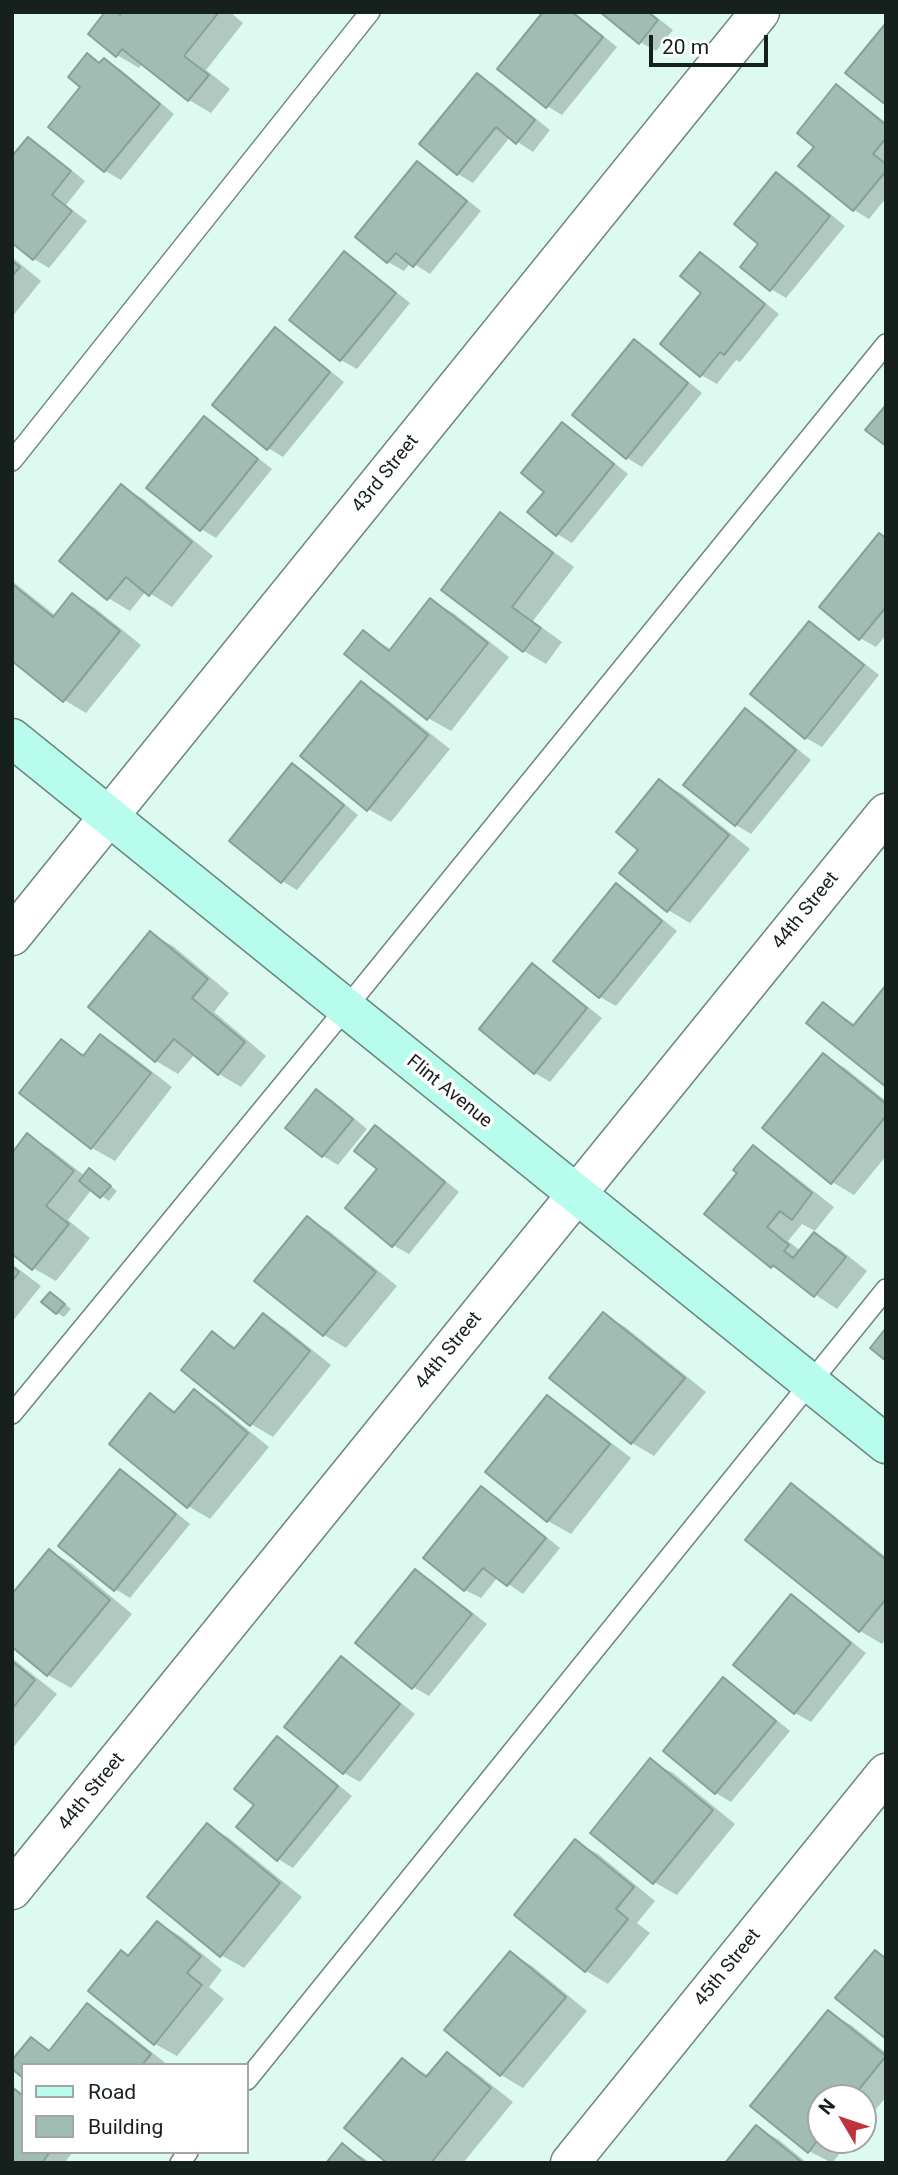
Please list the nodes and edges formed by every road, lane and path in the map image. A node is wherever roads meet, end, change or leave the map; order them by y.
1 (370, 12) edge
2 (760, 12) edge
3 (886, 344) edge
4 (12, 461) edge
5 (12, 738) edge
6 (886, 813) edge
7 (109, 817) junction
8 (12, 936) edge
9 (346, 1008) junction
10 (576, 1195) junction
11 (886, 1289) edge
12 (810, 1383) junction
13 (12, 1414) edge
14 (886, 1444) edge
15 (886, 1773) edge
16 (12, 1890) edge
17 (248, 2079) edge
18 (570, 2163) edge

1 - 4 lane
2 - 7 street, 43rd Street
3 - 9 lane
5 - 7 street, Flint Avenue
6 - 10 street, 44th Street
7 - 8 street, 43rd Street
7 - 9 street, Flint Avenue
9 - 10 street, Flint Avenue
9 - 13 lane
10 - 12 street, Flint Avenue
10 - 16 street, 44th Street
11 - 12 lane
12 - 14 street, Flint Avenue
12 - 17 lane
15 - 18 street, 45th Street

